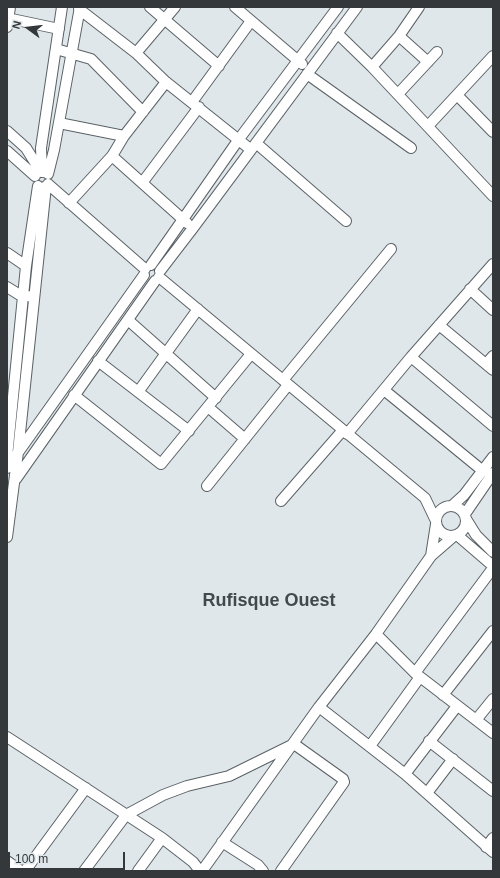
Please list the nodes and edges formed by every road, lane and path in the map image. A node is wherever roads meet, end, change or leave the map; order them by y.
1 (10, 7) edge
2 (62, 7) edge
3 (150, 7) edge
4 (175, 7) edge
5 (235, 7) edge
6 (357, 7) edge
7 (419, 7) edge
8 (80, 8) edge
9 (334, 9) edge
10 (165, 20) junction
11 (7, 21) edge
12 (251, 21) junction
13 (59, 29) junction
14 (337, 34) junction
15 (399, 36) junction
16 (56, 49) junction
17 (72, 52) junction
18 (437, 52) dead end
19 (136, 53) junction
20 (493, 56) edge
21 (298, 60) junction
22 (428, 62) junction
23 (219, 66) junction
24 (372, 67) junction
25 (308, 72) junction
26 (166, 82) junction
27 (398, 94) junction
28 (458, 96) junction
29 (195, 105) junction
30 (143, 112) junction
31 (59, 123) junction
32 (428, 126) junction
33 (492, 129) edge
34 (7, 131) edge
35 (124, 136) junction
36 (239, 139) junction
37 (253, 146) junction
38 (411, 148) dead end
39 (7, 151) edge
40 (112, 156) junction
41 (43, 178) junction
42 (142, 183) junction
43 (492, 192) edge
44 (69, 203) junction
45 (183, 220) junction
46 (346, 221) dead end
47 (193, 228) junction
48 (391, 249) dead end
49 (7, 253) edge
50 (493, 264) edge
51 (26, 266) junction
52 (147, 270) junction
53 (158, 276) junction
54 (7, 287) edge
55 (470, 289) junction
56 (35, 295) junction
57 (23, 297) junction
58 (198, 309) junction
59 (493, 310) edge
60 (128, 320) junction
61 (439, 325) junction
62 (166, 354) junction
63 (251, 354) junction
64 (493, 356) edge
65 (411, 357) junction
66 (98, 361) junction
67 (490, 367) edge
68 (286, 383) junction
69 (384, 390) junction
70 (138, 392) junction
71 (74, 395) junction
72 (216, 398) junction
73 (208, 407) junction
74 (9, 410) edge
75 (22, 417) junction
76 (38, 425) junction
77 (493, 426) edge
78 (49, 431) junction
79 (188, 431) junction
80 (345, 432) junction
81 (245, 438) junction
82 (18, 452) junction
83 (7, 457) edge
84 (493, 457) edge
85 (7, 468) edge
86 (483, 471) junction
87 (493, 473) edge
88 (14, 482) junction
89 (207, 486) dead end
90 (7, 493) edge
91 (425, 498) junction
92 (281, 501) dead end
93 (451, 505) junction
94 (466, 517) junction
95 (436, 523) junction
96 (456, 535) junction
97 (7, 537) edge
98 (493, 552) edge
99 (431, 556) junction
100 (493, 567) edge
101 (493, 630) edge
102 (376, 634) junction
103 (417, 675) junction
104 (443, 695) junction
105 (493, 699) edge
106 (457, 706) junction
107 (319, 707) junction
108 (476, 720) junction
109 (493, 733) edge
110 (7, 737) edge
111 (429, 741) junction
112 (294, 744) junction
113 (370, 746) junction
114 (453, 760) junction
115 (405, 774) junction
116 (86, 788) junction
117 (493, 791) edge
118 (427, 793) junction
119 (126, 815) junction
120 (162, 838) junction
121 (493, 838) edge
122 (222, 842) junction
123 (490, 850) edge
124 (7, 861) edge
125 (21, 871) edge
126 (26, 871) edge
127 (84, 871) edge
128 (138, 871) edge
129 (201, 871) edge
130 (263, 871) edge
131 (281, 871) edge

1 - 11 street
2 - 13 street
3 - 10 street
4 - 10 street
5 - 12 street
6 - 14 street
7 - 15 street
8 - 17 street
8 - 19 street
9 - 21 street
10 - 19 street
10 - 23 street
11 - 13 street
12 - 21 street
12 - 23 street
13 - 16 street
14 - 24 street
14 - 25 street
15 - 22 street
15 - 24 street
16 - 17 street
16 - 41 street
17 - 30 street
17 - 31 street
18 - 22 street
19 - 26 street
20 - 28 street
21 - 25 street
21 - 36 street
22 - 27 street
23 - 29 street
24 - 27 street
25 - 37 street
25 - 38 street
26 - 29 street
26 - 30 street
27 - 32 street
28 - 32 street
28 - 33 street
29 - 36 street
29 - 42 street
30 - 35 street
31 - 35 street
31 - 41 street
32 - 43 street
34 - 41 street
35 - 40 street
36 - 37 street
36 - 45 street
37 - 46 street
37 - 47 street
39 - 41 street
40 - 42 street
40 - 44 street
41 - 44 street
41 - 51 street
41 - 56 street
42 - 45 street
44 - 52 street
45 - 47 street
45 - 52 street
47 - 53 street
48 - 68 street
49 - 51 street
50 - 55 street
51 - 57 street
52 - 53 street
52 - 53 street
52 - 76 street
53 - 58 street
53 - 60 street
54 - 57 street
55 - 59 street
55 - 61 street
56 - 57 street
56 - 75 street
57 - 74 street
58 - 62 street
58 - 63 street
60 - 62 street
60 - 66 street
61 - 65 street
61 - 67 street
62 - 70 street
62 - 72 street
63 - 68 street
63 - 72 street
64 - 67 street
65 - 69 street
65 - 77 street
66 - 70 street
66 - 71 street
68 - 80 street
68 - 81 street
69 - 80 street
69 - 86 street
70 - 79 street
71 - 78 street
71 - 79 street
72 - 73 street
73 - 79 street
73 - 81 street
74 - 75 street
74 - 83 street
75 - 76 street
75 - 82 street
76 - 78 street
76 - 82 street
78 - 88 street
80 - 91 street
80 - 92 street
81 - 89 street
82 - 85 street
82 - 88 street
84 - 86 street
86 - 93 street
87 - 94 street
88 - 90 street
88 - 97 street
91 - 93 street
91 - 95 street
93 - 94 street
93 - 95 street
94 - 96 street
94 - 98 street
95 - 96 street
95 - 99 street
96 - 99 street
96 - 100 street
99 - 102 street
100 - 103 street
101 - 104 street
102 - 103 street
102 - 107 street
103 - 104 street
103 - 113 street
104 - 106 street
105 - 108 street
106 - 108 street
106 - 111 street
107 - 112 street
107 - 113 street
108 - 109 street
110 - 116 street
111 - 114 street
111 - 115 street
112 - 119 street
112 - 122 street
112 - 131 street
113 - 115 street
114 - 117 street
114 - 118 street
115 - 118 street
116 - 119 street
116 - 126 street
118 - 123 street
119 - 120 street
119 - 127 street
120 - 128 street
120 - 129 street
121 - 123 street
122 - 129 street
122 - 130 street
124 - 125 street

